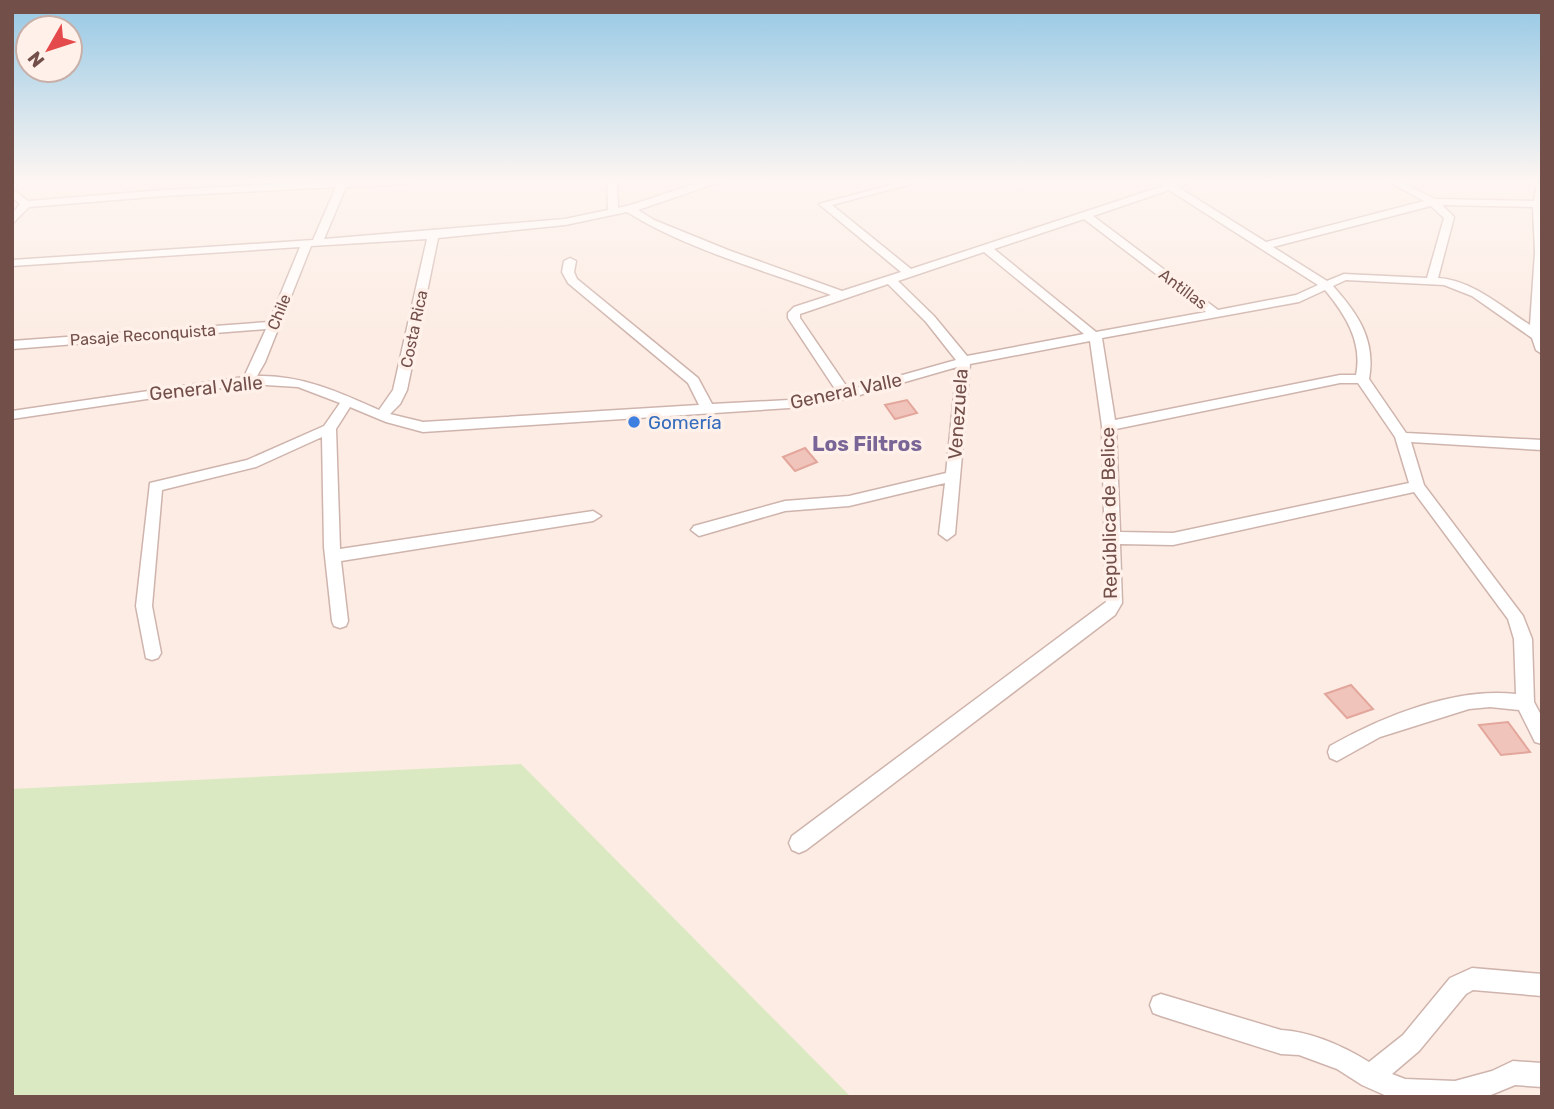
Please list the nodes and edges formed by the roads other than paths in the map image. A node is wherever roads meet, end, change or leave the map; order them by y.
1 (317, 233) edge
2 (456, 233) edge
3 (677, 233) edge
4 (859, 233) edge
5 (1030, 233) edge
6 (1109, 233) edge
7 (1243, 233) edge
8 (1315, 233) edge
9 (1446, 233) edge
10 (1538, 233) edge
11 (433, 235) junction
12 (312, 243) junction
13 (1264, 246) junction
14 (986, 248) junction
15 (570, 261) dead end
16 (12, 263) edge
17 (909, 273) junction
18 (890, 279) junction
19 (1432, 280) junction
20 (1326, 285) junction
21 (841, 295) junction
22 (1215, 313) junction
23 (274, 325) junction
24 (1536, 335) junction
25 (1096, 338) junction
26 (12, 345) edge
27 (1542, 349) edge
28 (964, 361) junction
29 (1362, 379) junction
30 (248, 380) junction
31 (846, 395) junction
32 (347, 402) junction
33 (708, 409) junction
34 (12, 415) edge
35 (381, 416) junction
36 (1109, 426) junction
37 (329, 429) junction
38 (1402, 437) junction
39 (1542, 445) edge
40 (954, 476) junction
41 (1417, 486) junction
42 (593, 516) dead end
43 (699, 530) dead end
44 (947, 534) dead end
45 (1112, 538) junction
46 (333, 556) junction
47 (340, 621) dead end
48 (152, 653) dead end
49 (1525, 703) junction
50 (1542, 736) edge
51 (1337, 752) dead end
52 (799, 844) dead end
53 (1542, 985) edge
54 (1161, 1005) dead end
55 (1542, 1075) edge
56 (1370, 1077) junction
57 (1488, 1091) edge

1 - 12 street, Chile
2 - 11 street
3 - 21 street
4 - 17 street
5 - 14 street
6 - 22 street, Antillas
7 - 13 street
8 - 13 street
9 - 19 street
10 - 24 street
11 - 12 street
11 - 35 street, Costa Rica
12 - 16 street
12 - 23 street, Chile
13 - 20 street
14 - 17 street
14 - 25 street
15 - 33 street
17 - 18 street
18 - 21 street
18 - 28 street, Venezuela
19 - 20 street, General Valle
19 - 24 street, General Valle
20 - 22 street, General Valle
20 - 29 street
21 - 31 street
22 - 25 street, General Valle
23 - 26 street, Pasaje Reconquista
23 - 30 street, Chile
24 - 27 street
25 - 28 street, General Valle
25 - 36 street, República de Belice
28 - 31 street, General Valle
28 - 40 street, Venezuela
29 - 36 street
29 - 38 street
30 - 32 street, General Valle
30 - 34 street, General Valle
31 - 33 street, General Valle
32 - 35 street, General Valle
32 - 37 street
33 - 35 street, General Valle
36 - 45 street, República de Belice
37 - 46 street
37 - 48 street
38 - 39 street
38 - 41 street
40 - 43 street
40 - 44 street, Venezuela
41 - 45 street
41 - 49 street
42 - 46 street
45 - 52 street, República de Belice
46 - 47 street
49 - 50 street
49 - 51 street
53 - 56 street
54 - 56 street
55 - 57 street
56 - 57 street

